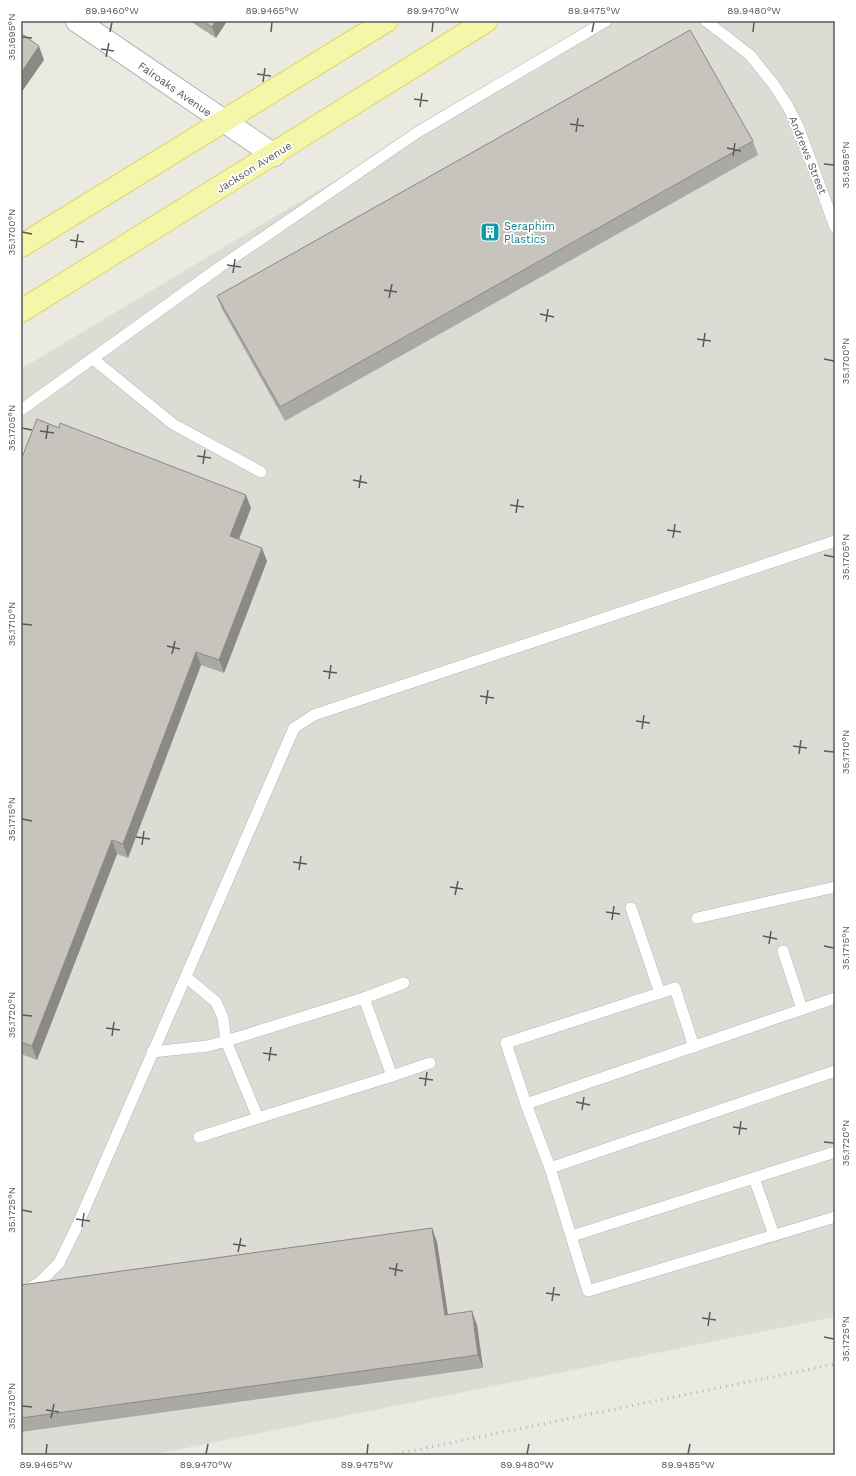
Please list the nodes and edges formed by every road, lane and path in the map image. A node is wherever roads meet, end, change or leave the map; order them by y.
1 (77, 21) edge
2 (386, 21) edge
3 (486, 21) edge
4 (606, 21) edge
5 (706, 21) edge
6 (222, 121) junction
7 (274, 155) junction
8 (831, 205) edge
9 (835, 227) edge
10 (21, 246) edge
11 (21, 311) edge
12 (92, 359) junction
13 (21, 410) edge
14 (261, 472) dead end
15 (835, 541) edge
16 (835, 887) edge
17 (630, 908) dead end
18 (697, 918) dead end
19 (782, 950) dead end
20 (186, 977) junction
21 (404, 983) dead end
22 (660, 993) junction
23 (364, 998) junction
24 (835, 998) edge
25 (802, 1009) junction
26 (226, 1041) junction
27 (694, 1047) junction
28 (152, 1052) junction
29 (430, 1063) dead end
30 (835, 1071) edge
31 (392, 1076) junction
32 (526, 1104) junction
33 (258, 1118) junction
34 (199, 1137) dead end
35 (835, 1152) edge
36 (550, 1168) junction
37 (754, 1178) junction
38 (835, 1217) edge
39 (774, 1235) junction
40 (572, 1236) junction
41 (21, 1293) edge

1 - 6 street, Fairoaks Avenue
2 - 6 main road
3 - 7 main road, Jackson Avenue
4 - 12 lane
5 - 8 lane, Andrews Street
6 - 7 street, Fairoaks Avenue
6 - 10 main road
7 - 11 main road, Jackson Avenue
8 - 9 lane, Andrews Street
12 - 13 lane
12 - 14 lane
15 - 20 lane
16 - 18 lane
17 - 22 lane
19 - 25 lane
20 - 26 lane
20 - 28 lane
21 - 23 lane
22 - 27 lane
22 - 32 lane
23 - 26 lane
23 - 31 lane
24 - 25 lane
25 - 27 lane
26 - 28 lane
26 - 33 lane
27 - 32 lane
28 - 41 lane
29 - 31 lane
30 - 36 lane
31 - 33 lane
32 - 36 lane
33 - 34 lane
35 - 37 lane
36 - 40 lane
37 - 39 lane
37 - 40 lane
38 - 39 lane
39 - 40 lane

